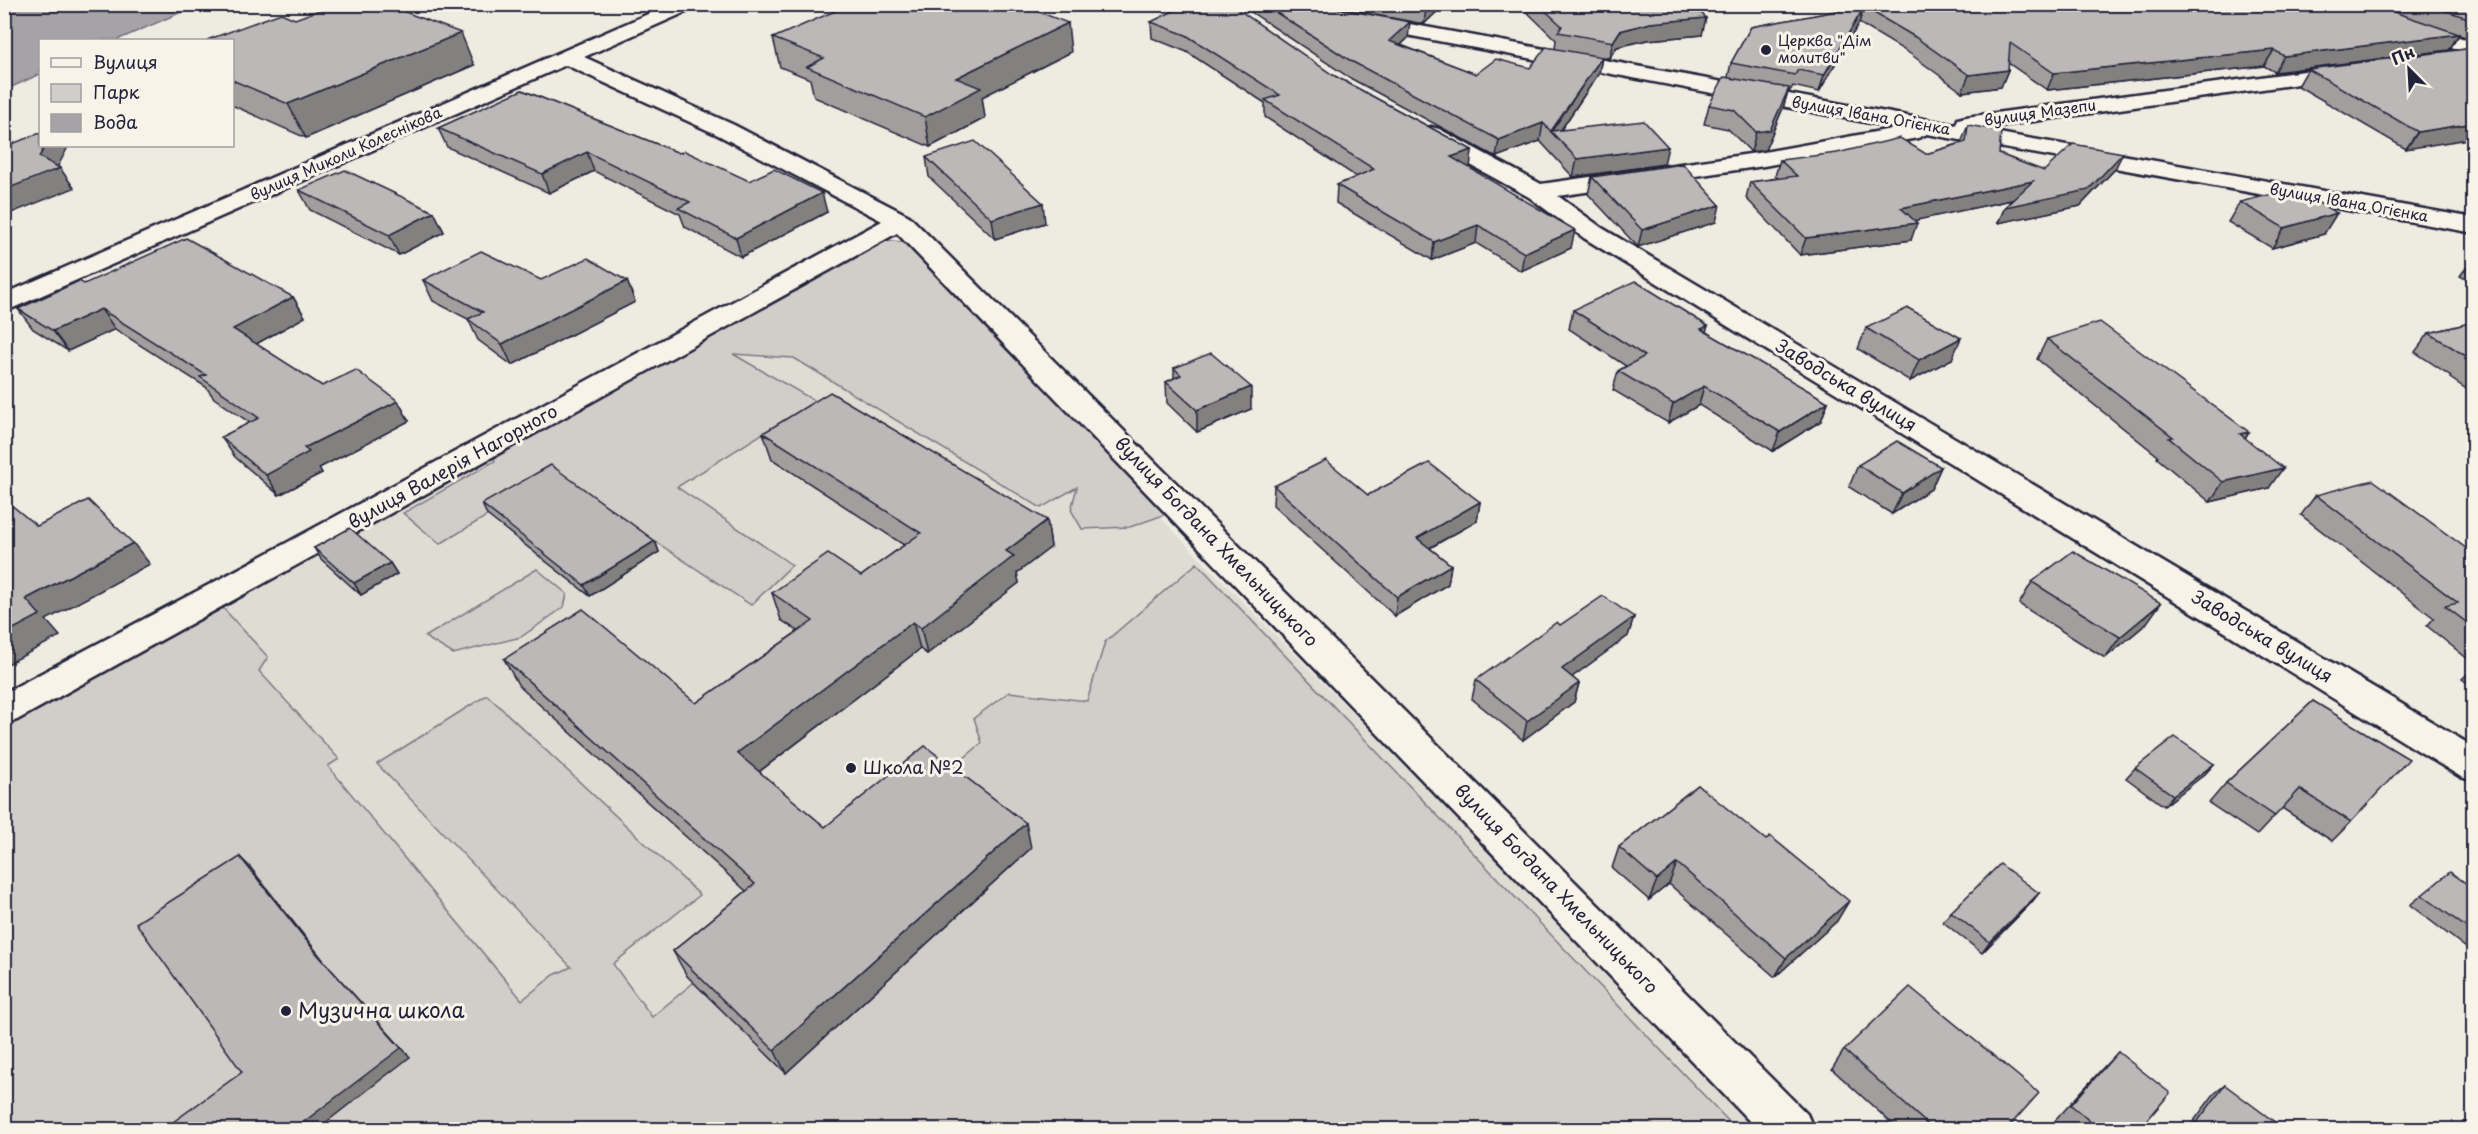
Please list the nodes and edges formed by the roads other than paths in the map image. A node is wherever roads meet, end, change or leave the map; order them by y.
1 (688, 4) edge
2 (2337, 4) edge
3 (1349, 19) edge
4 (2474, 49) edge
5 (2474, 54) edge
6 (566, 57) junction
7 (2438, 59) edge
8 (2368, 68) edge
9 (1403, 119) edge
10 (1940, 128) junction
11 (1537, 192) junction
12 (900, 221) junction
13 (2474, 226) edge
14 (4, 304) edge
15 (4, 710) edge
16 (2474, 766) edge
17 (1791, 1130) edge

1 - 6 street, вулиця Миколи Колеснікова
2 - 4 street
3 - 10 street, вулиця Івана Огієнка
5 - 7 street
6 - 12 street, вулиця Богдана Хмельницького
6 - 14 street, вулиця Миколи Колеснікова
8 - 10 street, вулиця Мазепи
9 - 11 street, Заводська вулиця
10 - 11 street, вулиця Мазепи
10 - 13 street, вулиця Івана Огієнка
11 - 16 street, Заводська вулиця
12 - 15 street, вулиця Валерія Нагорного
12 - 17 street, вулиця Богдана Хмельницького

